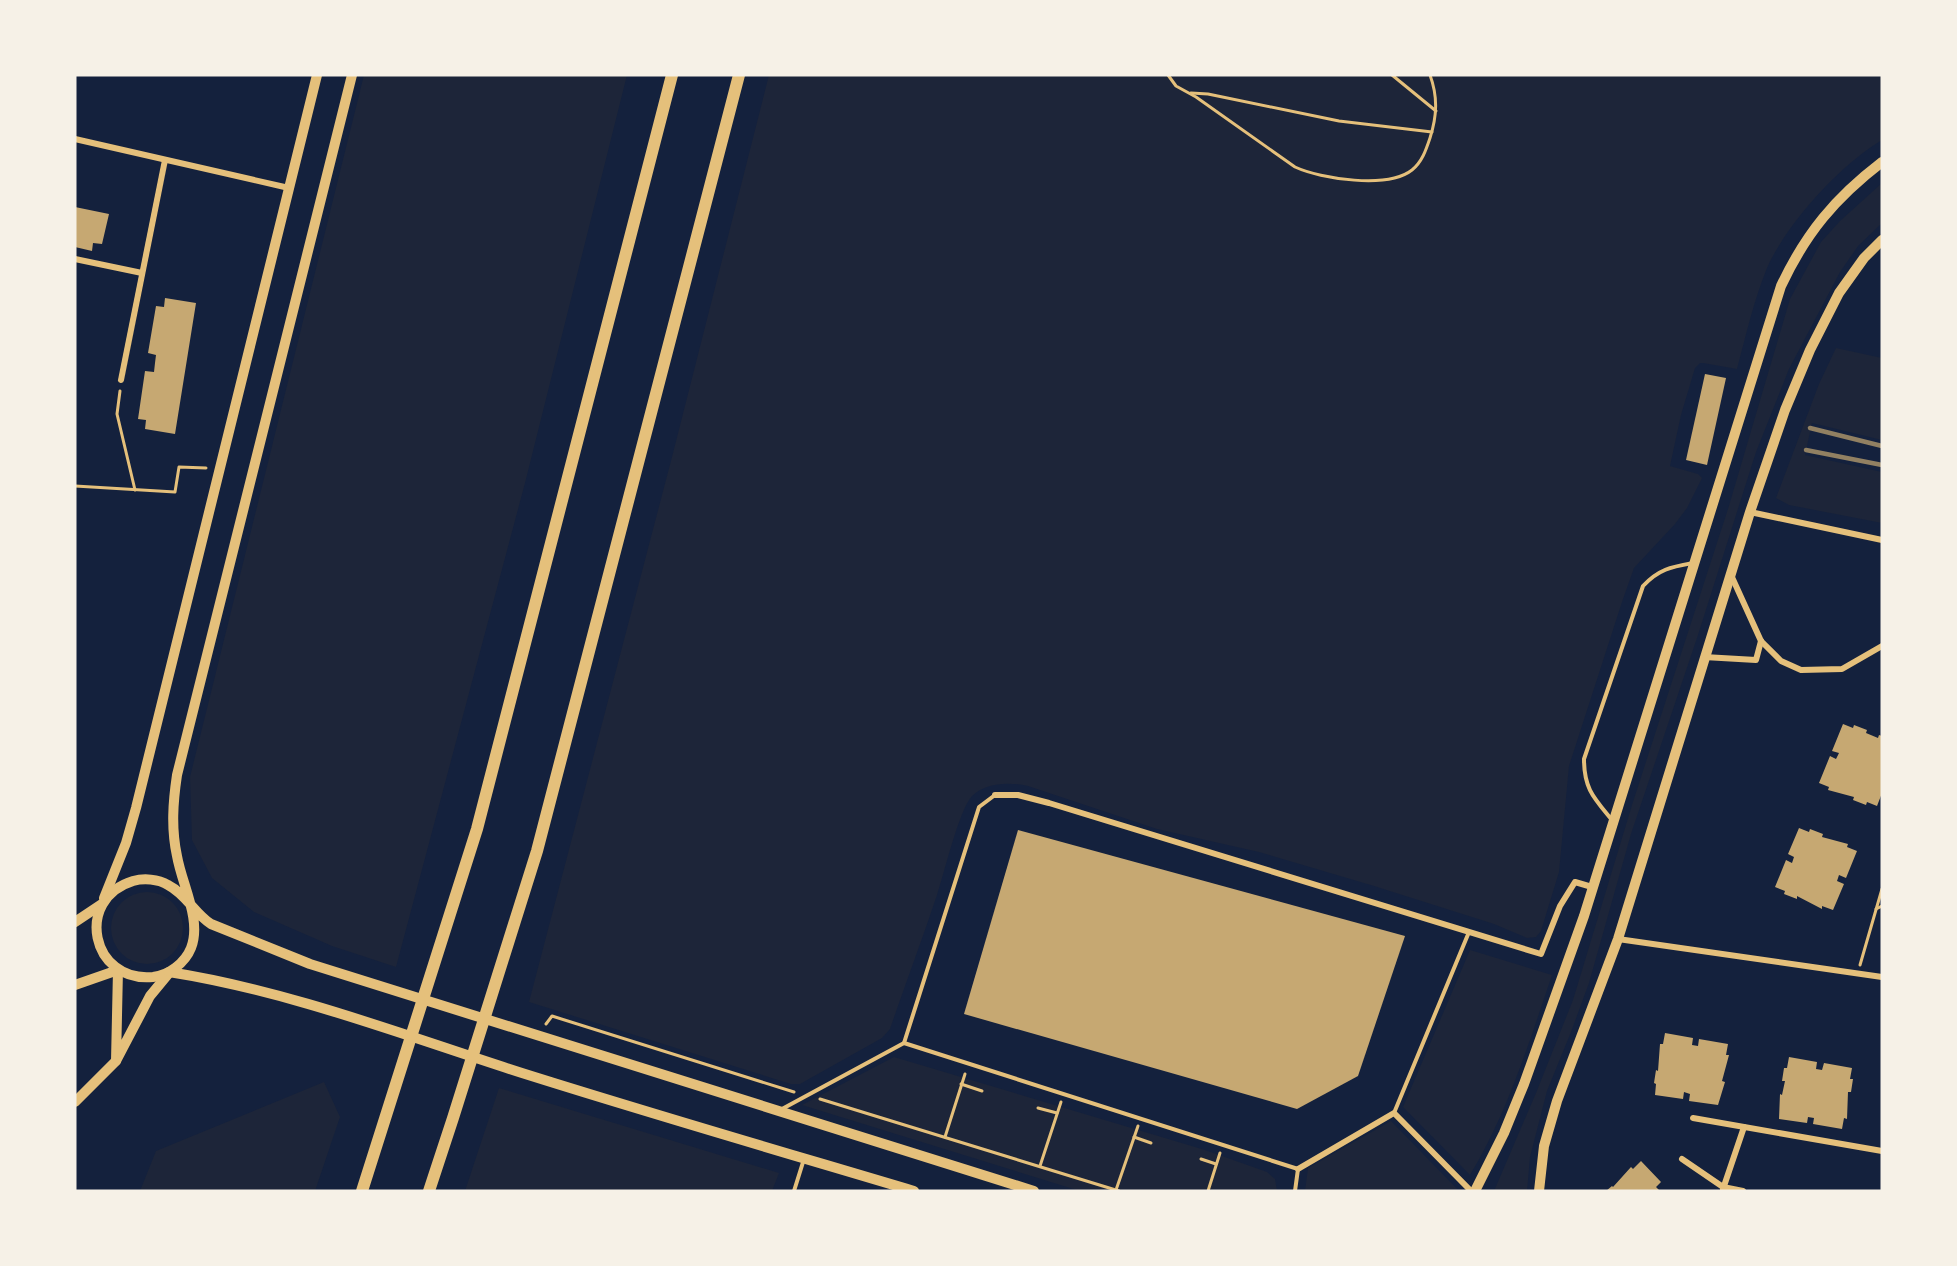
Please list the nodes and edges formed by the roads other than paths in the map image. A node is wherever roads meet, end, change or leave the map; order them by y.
1 (317, 75) edge
2 (352, 75) edge
3 (672, 75) edge
4 (739, 75) edge
5 (75, 139) edge
6 (165, 160) junction
7 (1882, 162) edge
8 (289, 188) junction
9 (1882, 240) edge
10 (75, 259) edge
11 (142, 273) junction
12 (121, 380) road end
13 (1750, 512) junction
14 (1882, 540) edge
15 (1694, 563) junction
16 (1730, 575) junction
17 (1761, 641) junction
18 (1882, 646) edge
19 (1704, 657) junction
20 (995, 795) joint
21 (1613, 821) junction
22 (1592, 887) junction
23 (102, 904) junction
24 (189, 905) junction
25 (75, 922) edge
26 (1469, 931) junction
27 (1618, 939) junction
28 (118, 970) junction
29 (169, 972) junction
30 (1882, 977) edge
31 (75, 985) edge
32 (904, 1043) junction
33 (116, 1061) junction
34 (75, 1102) edge
35 (778, 1112) junction
36 (1394, 1113) junction
37 (1693, 1118) dead end
38 (1744, 1127) junction
39 (1882, 1151) edge
40 (805, 1158) junction
41 (1682, 1160) dead end
42 (1298, 1169) junction
43 (1723, 1189) edge
44 (362, 1191) edge
45 (429, 1191) edge
46 (794, 1191) edge
47 (914, 1191) edge
48 (1034, 1191) edge
49 (1295, 1191) edge
50 (1473, 1191) edge
51 (1539, 1191) edge
52 (1743, 1191) edge

1 - 8 main road
2 - 24 main road
3 - 44 highway
4 - 45 highway
5 - 6 street
6 - 8 street
6 - 11 street
7 - 15 main road
8 - 23 main road
9 - 13 main road
10 - 11 street
11 - 12 street
13 - 14 street
13 - 16 main road
15 - 21 main road
15 - 21 lane
16 - 17 street
16 - 19 main road
17 - 18 street
17 - 19 street
19 - 27 main road
20 - 26 street
20 - 32 lane
21 - 22 main road
22 - 26 street
22 - 50 main road
23 - 24 main road
23 - 25 main road
23 - 28 main road
24 - 29 main road
24 - 35 main road
26 - 36 lane
27 - 30 street
27 - 51 main road
28 - 29 main road
28 - 31 main road
28 - 33 main road
29 - 33 main road
29 - 40 main road
32 - 35 lane
32 - 42 lane
33 - 34 main road
35 - 48 main road
36 - 42 street
36 - 50 street
37 - 38 street
38 - 39 street
38 - 43 street
40 - 46 lane
40 - 47 main road
41 - 43 street
42 - 49 lane
43 - 52 street

